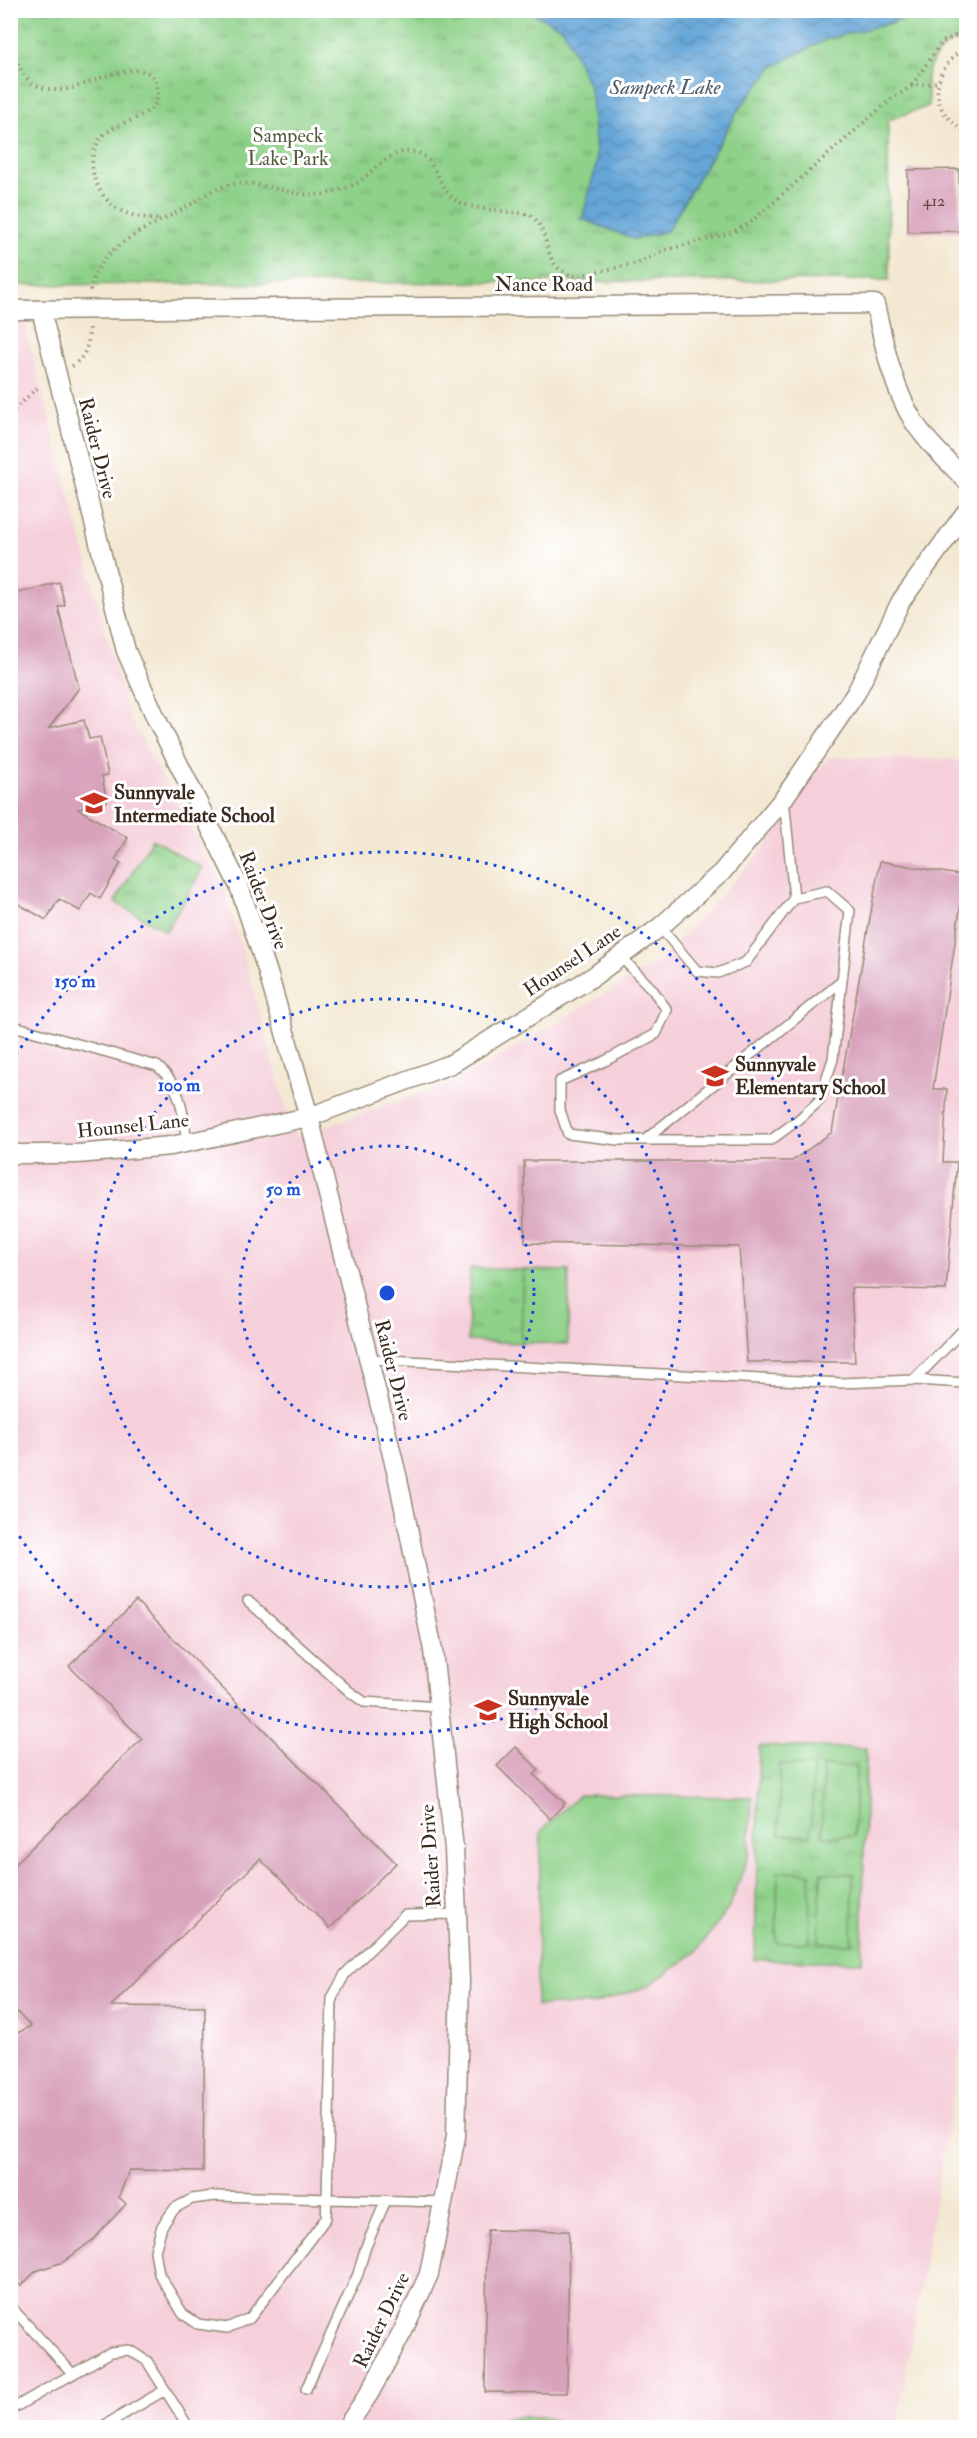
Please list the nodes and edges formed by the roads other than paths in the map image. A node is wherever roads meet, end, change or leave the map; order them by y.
1 (10, 310) edge
2 (41, 310) junction
3 (966, 480) edge
4 (966, 512) edge
5 (784, 798) junction
6 (794, 898) junction
7 (660, 927) junction
8 (620, 956) junction
9 (842, 981) junction
10 (10, 1025) edge
11 (309, 1117) junction
12 (645, 1140) junction
13 (188, 1143) junction
14 (10, 1154) edge
15 (966, 1328) edge
16 (368, 1359) junction
17 (915, 1380) junction
18 (966, 1383) edge
19 (248, 1601) dead end
20 (439, 1707) junction
21 (457, 1914) junction
22 (327, 2198) junction
23 (386, 2200) junction
24 (443, 2202) junction
25 (10, 2306) edge
26 (73, 2374) junction
27 (306, 2389) dead end
28 (165, 2390) junction
29 (10, 2410) edge
30 (100, 2427) edge
31 (189, 2427) edge
32 (346, 2427) edge

1 - 2 street, Nance Road
2 - 3 street, Nance Road
2 - 11 street, Raider Drive
4 - 5 street, Hounsel Lane
5 - 6 lane
5 - 7 street, Hounsel Lane
6 - 7 lane
6 - 9 lane
7 - 8 street, Hounsel Lane
8 - 11 street, Hounsel Lane
8 - 12 lane
9 - 12 lane
9 - 12 lane
10 - 13 lane
11 - 13 street, Hounsel Lane
11 - 16 street, Raider Drive
13 - 14 street, Hounsel Lane
15 - 17 lane
16 - 17 lane
16 - 20 street, Raider Drive
17 - 18 lane
19 - 20 lane
20 - 21 street, Raider Drive
21 - 22 lane
21 - 24 street, Raider Drive
22 - 22 lane
22 - 23 lane
23 - 24 lane
23 - 27 lane
24 - 32 street, Raider Drive
25 - 26 lane
26 - 28 lane
26 - 29 lane
28 - 30 lane
28 - 31 lane

